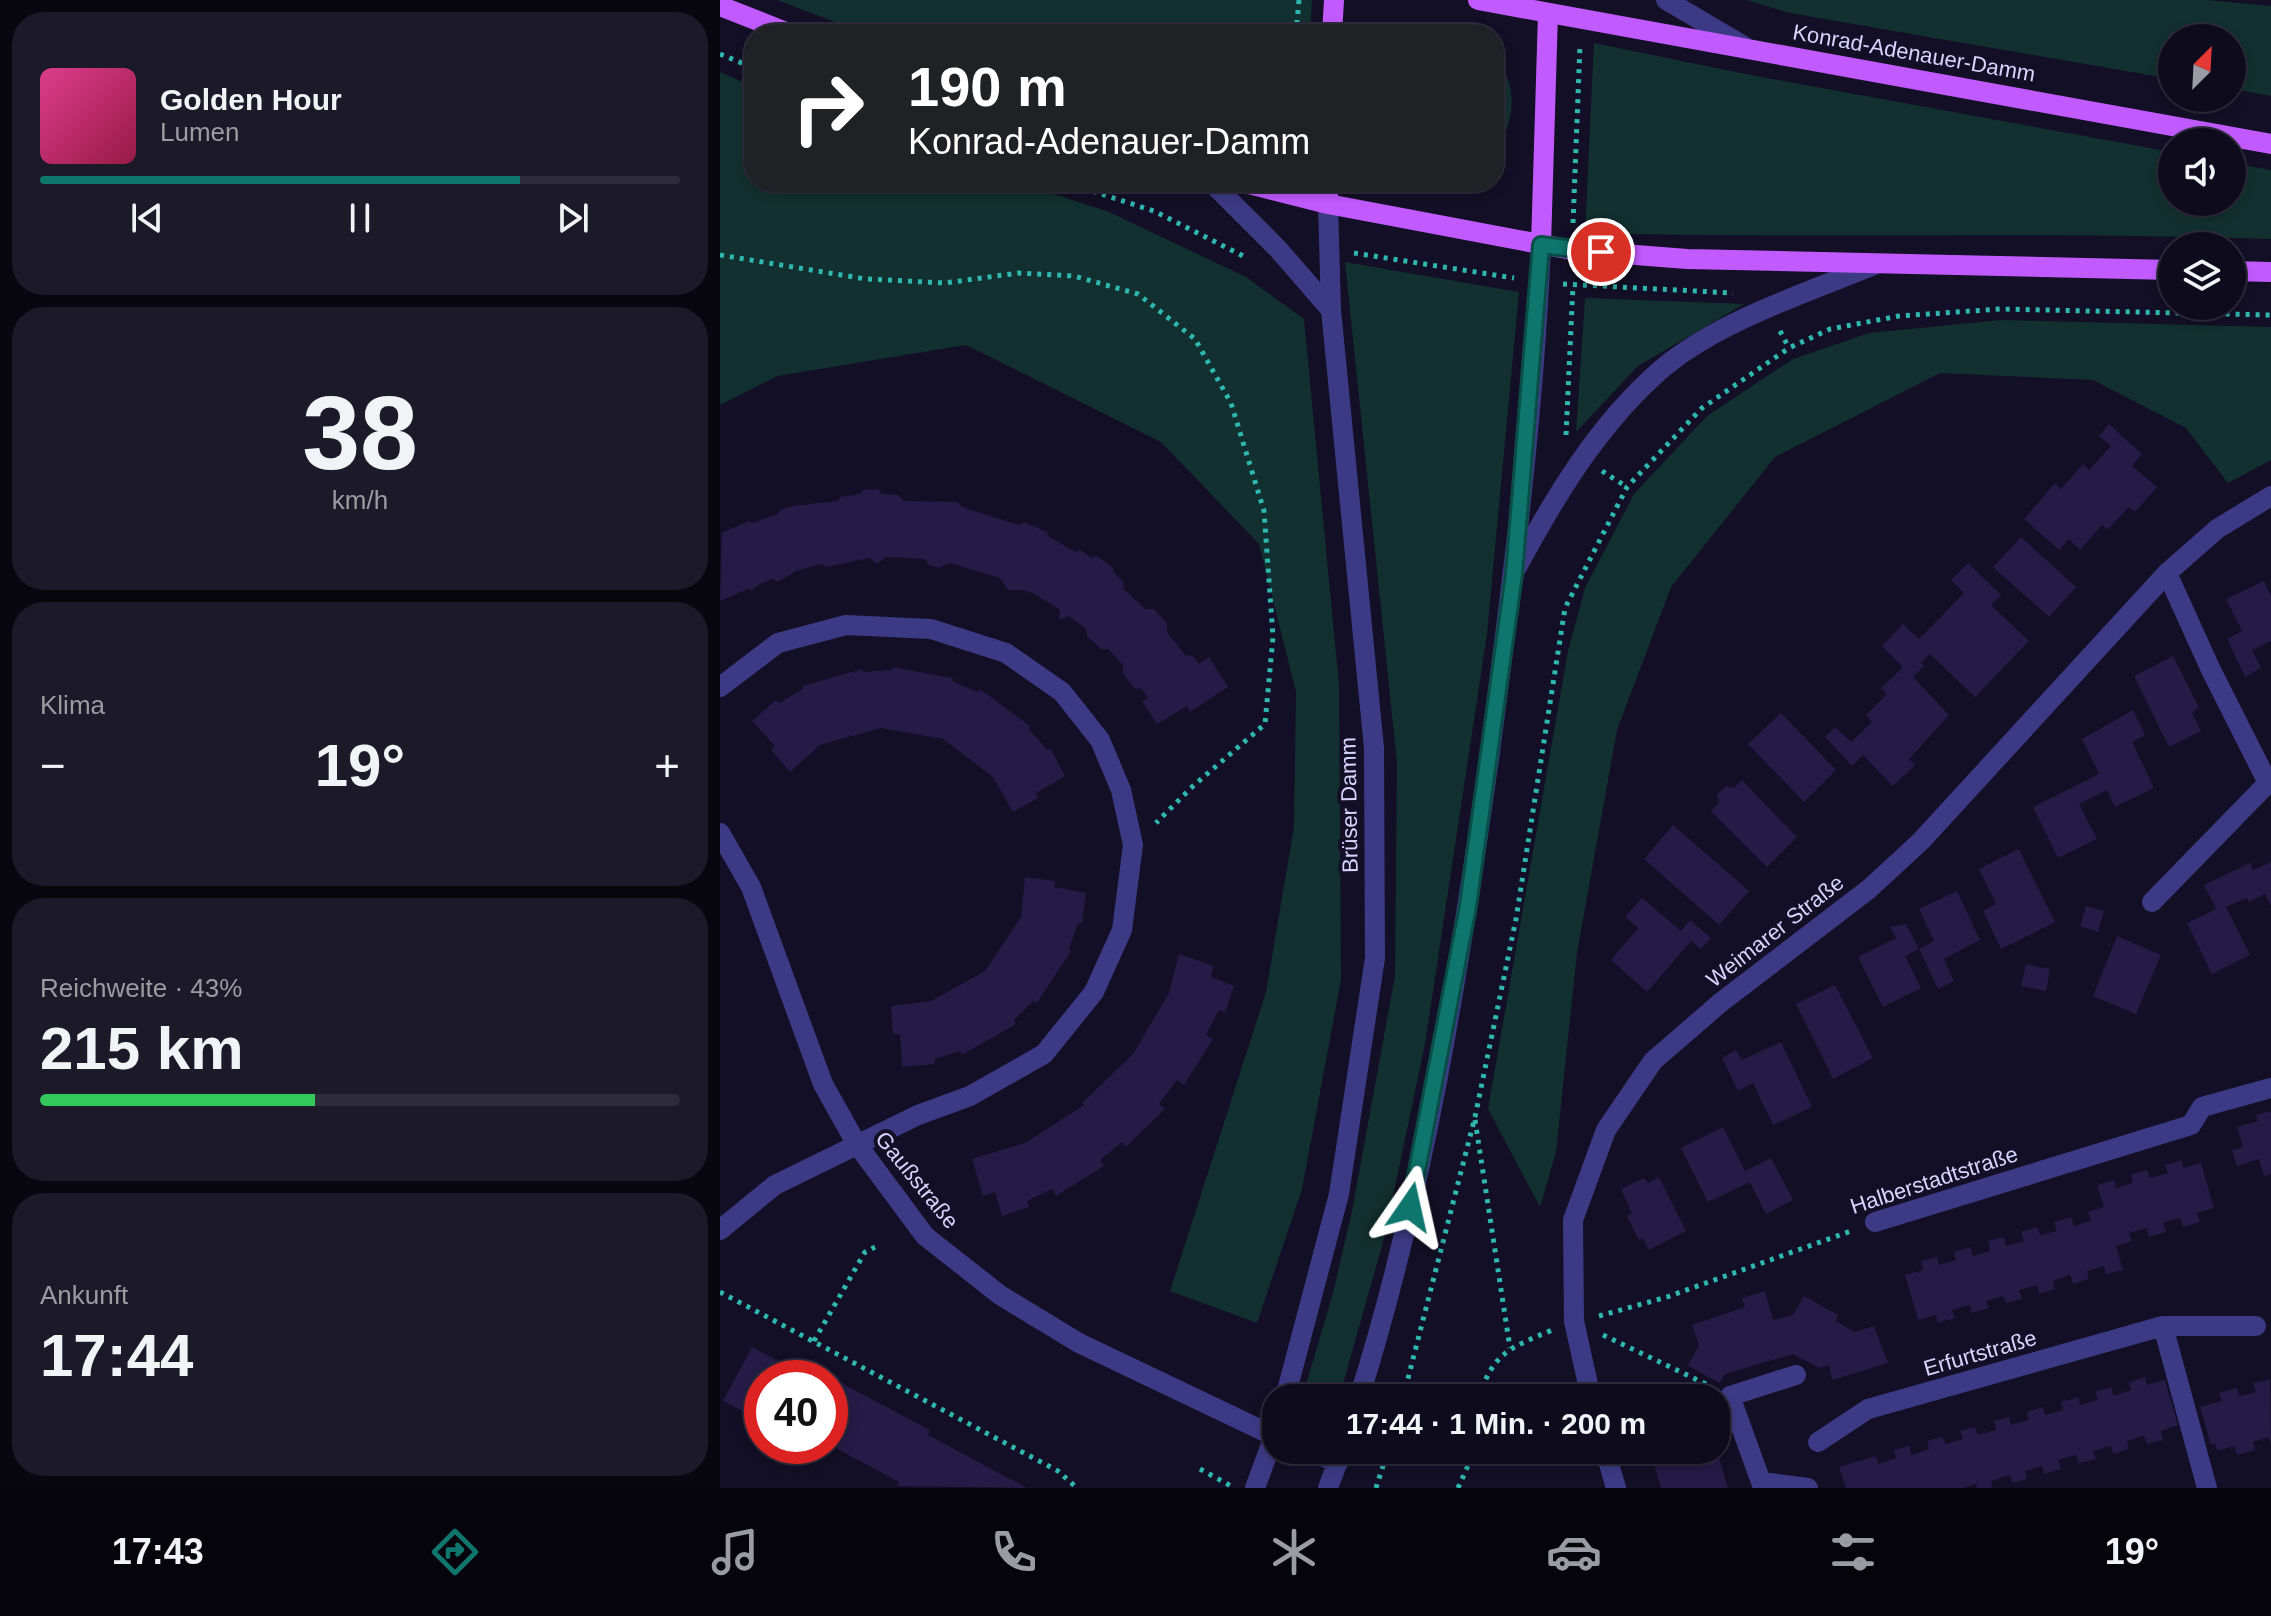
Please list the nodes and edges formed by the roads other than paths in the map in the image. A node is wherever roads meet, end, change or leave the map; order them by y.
1 (1334, 0) edge
2 (1478, 0) edge
3 (1666, 0) edge
4 (720, 6) edge
5 (1549, 7) edge
6 (766, 24) edge
7 (1333, 24) edge
8 (1744, 46) junction
9 (2271, 144) edge
10 (1221, 192) edge
11 (1281, 192) edge
12 (1328, 192) edge
13 (1328, 204) junction
14 (1541, 245) junction
15 (1874, 265) junction
16 (2158, 270) edge
17 (2246, 271) edge
18 (2271, 272) edge
19 (1331, 310) junction
20 (2271, 496) edge
21 (2167, 573) junction
22 (1514, 574) junction
23 (720, 687) edge
24 (720, 833) edge
25 (2152, 902) dead end
26 (2271, 1088) edge
27 (856, 1143) junction
28 (1875, 1222) road end
29 (720, 1230) edge
30 (2163, 1326) junction
31 (2256, 1326) dead end
32 (1796, 1375) dead end
33 (1289, 1384) edge
34 (1363, 1384) edge
35 (1588, 1384) edge
36 (1262, 1428) edge
37 (1818, 1442) dead end
38 (1265, 1464) edge
39 (1337, 1464) edge
40 (1609, 1464) edge
41 (1255, 1488) edge
42 (1328, 1488) edge
43 (1616, 1488) edge
44 (1808, 1488) edge
45 (2207, 1488) edge

1 - 7 main road
2 - 5 main road, Konrad-Adenauer-Damm
3 - 8 street
4 - 6 main road
5 - 8 main road, Konrad-Adenauer-Damm
5 - 14 main road
8 - 9 main road, Konrad-Adenauer-Damm
10 - 19 street
11 - 13 main road
12 - 13 main road
13 - 14 main road
13 - 19 street, Brüser Damm
14 - 15 main road
14 - 22 street
15 - 16 main road
15 - 22 street
17 - 18 main road
19 - 33 street, Brüser Damm
20 - 21 street, Weimarer Straße
21 - 25 street
21 - 35 street, Weimarer Straße
22 - 34 street
23 - 27 street
24 - 27 street, Gaußstraße
26 - 28 street, Halberstadtstraße
27 - 29 street
27 - 36 street, Gaußstraße
30 - 31 street, Erfurtstraße
30 - 37 street, Erfurtstraße
30 - 45 street
32 - 44 street
38 - 41 street
39 - 42 street
40 - 43 street

